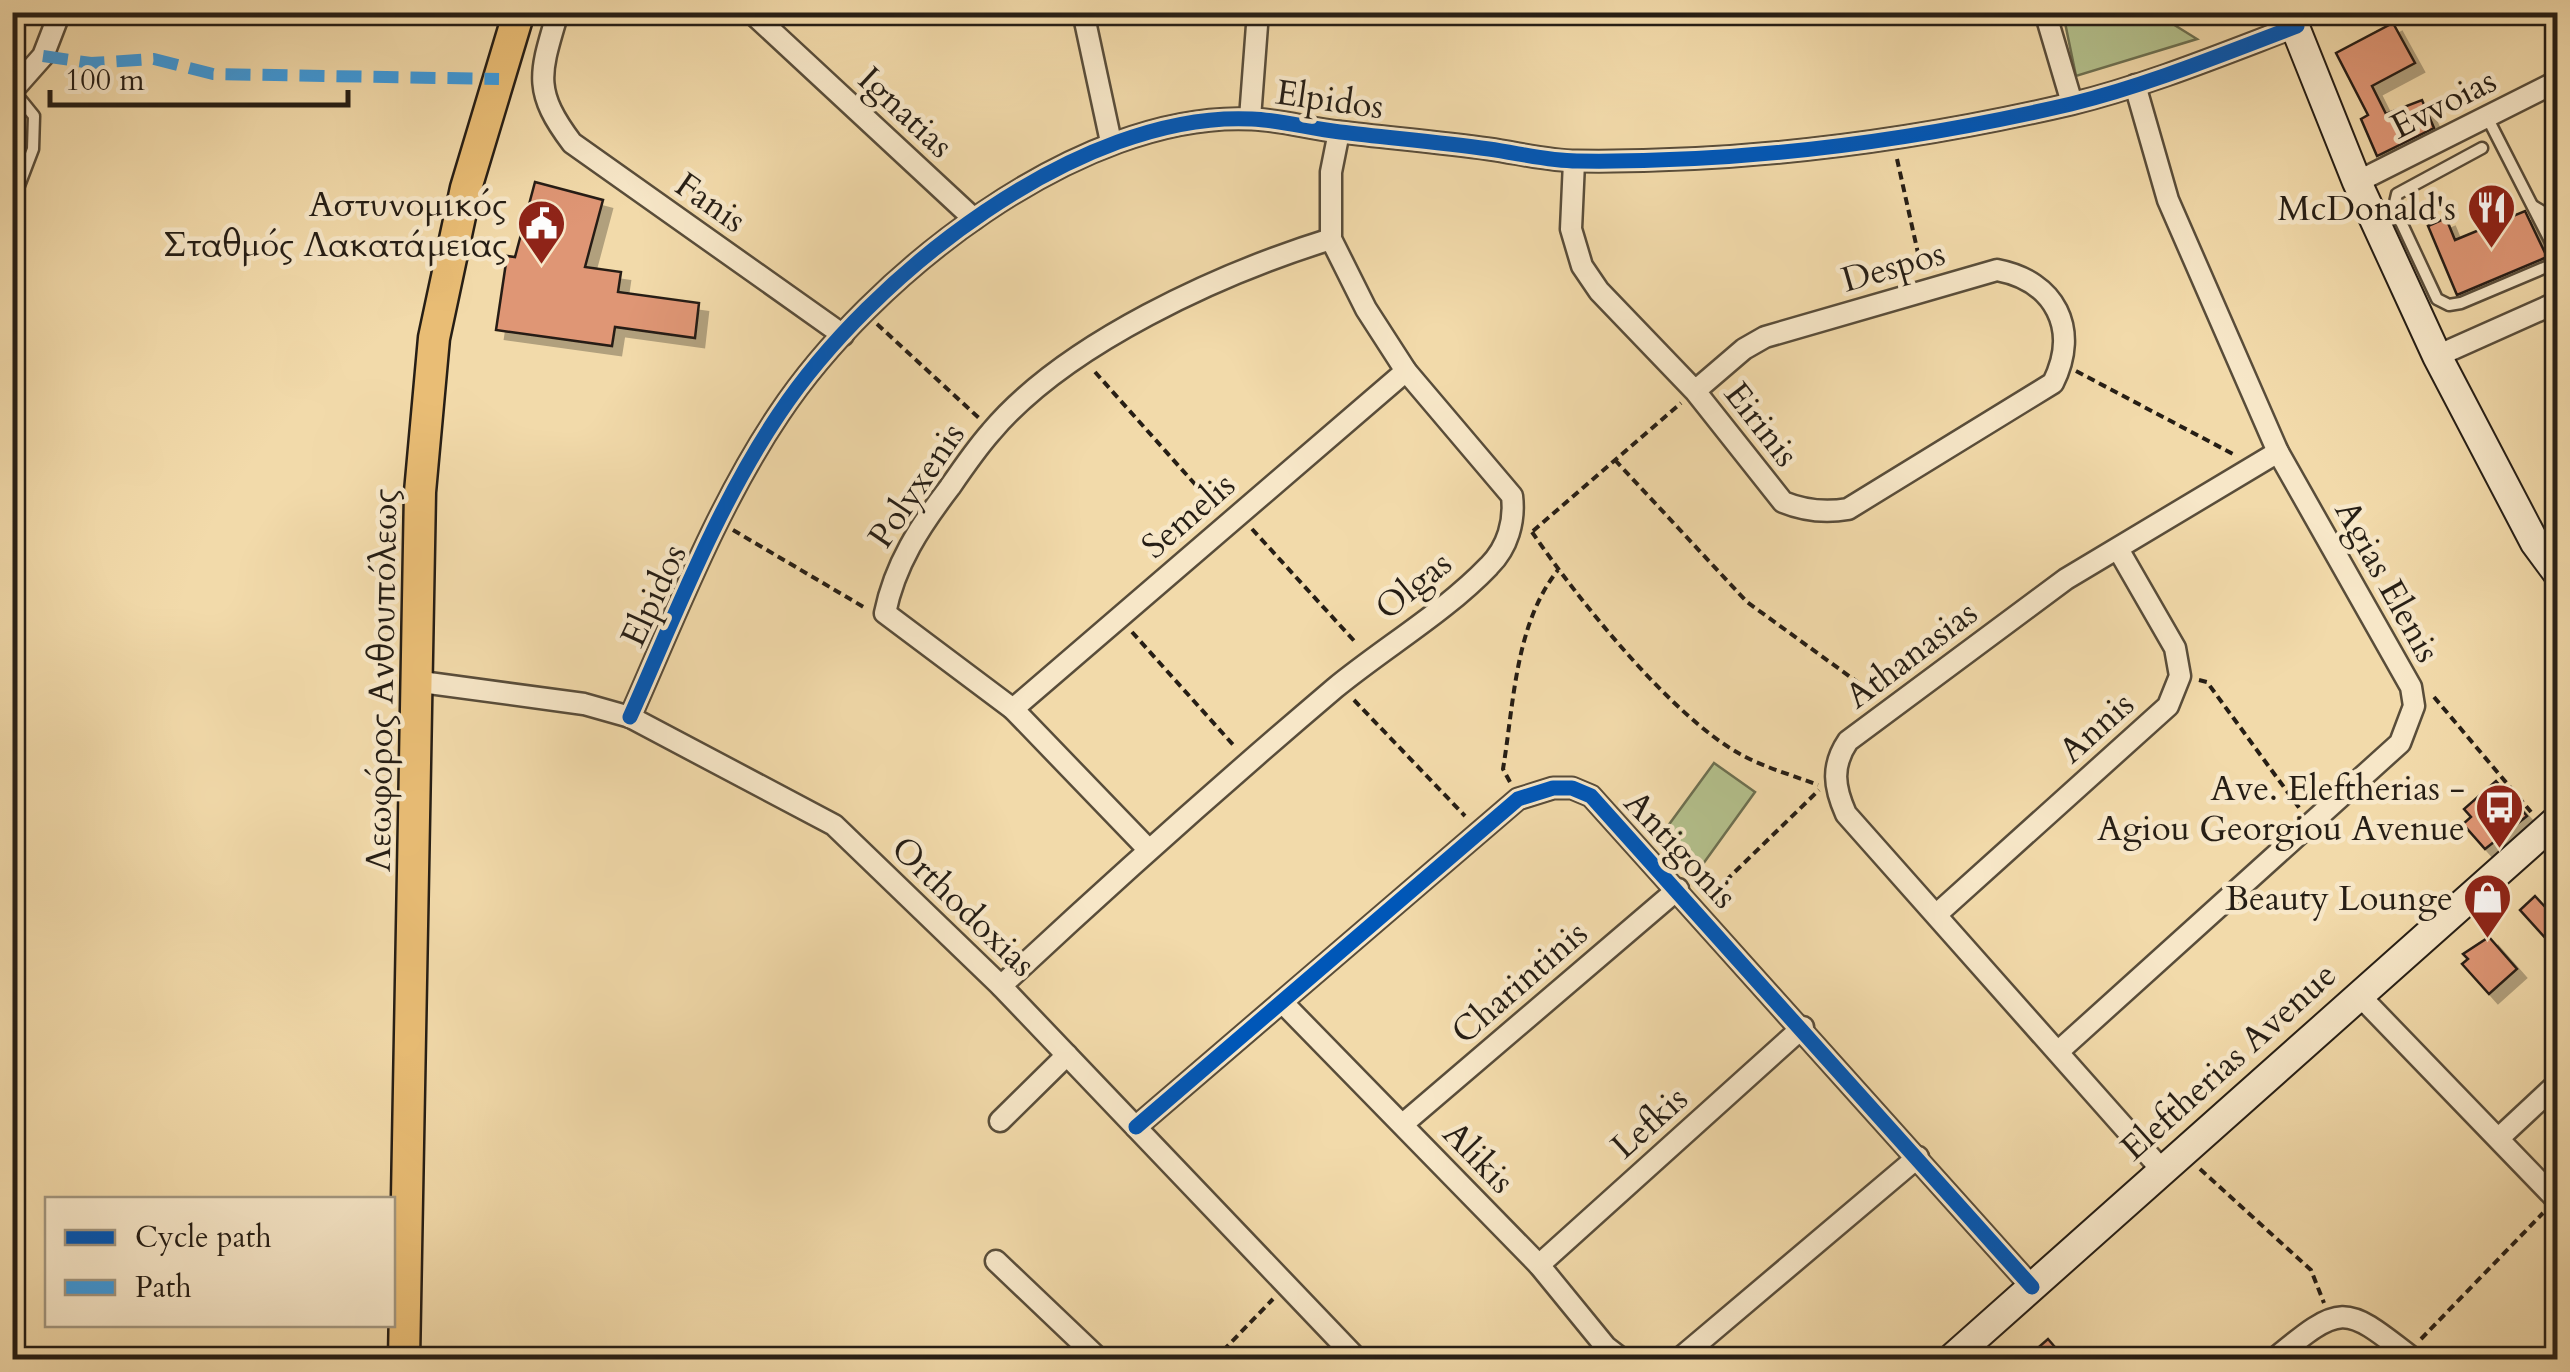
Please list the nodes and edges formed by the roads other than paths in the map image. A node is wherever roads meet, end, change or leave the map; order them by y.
1 (60, 12) edge
2 (519, 12) edge
3 (558, 12) edge
4 (750, 12) edge
5 (1083, 12) edge
6 (1258, 12) edge
7 (2045, 12) edge
8 (2293, 19) edge
9 (2558, 81) edge
10 (2134, 85) junction
11 (13, 91) edge
12 (2072, 103) junction
13 (2487, 117) junction
14 (1250, 118) junction
15 (1338, 132) junction
16 (1110, 142) junction
17 (2482, 148) dead end
18 (1574, 162) junction
19 (2357, 182) junction
20 (12, 204) edge
21 (2532, 206) junction
22 (974, 219) junction
23 (2558, 229) edge
24 (1331, 240) junction
25 (2558, 259) edge
26 (2558, 302) edge
27 (842, 334) junction
28 (2437, 356) junction
29 (2062, 364) joint
30 (1406, 371) junction
31 (1695, 391) junction
32 (2278, 452) junction
33 (2118, 549) junction
34 (2558, 574) edge
35 (414, 681) junction
36 (1013, 709) junction
37 (630, 717) junction
38 (2552, 824) edge
39 (1148, 849) junction
40 (1678, 889) junction
41 (1937, 914) junction
42 (1001, 986) junction
43 (2359, 994) junction
44 (1283, 1003) junction
45 (1802, 1027) junction
46 (2060, 1050) junction
47 (1067, 1054) junction
48 (2558, 1083) edge
49 (1000, 1121) dead end
50 (1403, 1124) junction
51 (1136, 1127) junction
52 (2499, 1138) junction
53 (1918, 1157) junction
54 (2172, 1161) junction
55 (2557, 1200) edge
56 (996, 1260) dead end
57 (1539, 1266) junction
58 (2032, 1288) junction
59 (2411, 1356) edge
60 (404, 1360) edge
61 (1100, 1360) edge
62 (1358, 1360) edge
63 (1623, 1360) edge
64 (1678, 1360) edge
65 (1950, 1360) edge
66 (2273, 1360) edge

1 - 11 street
2 - 35 main road, Λεωφόρος Ανθουπόλεως
3 - 27 street, Fanis
4 - 22 street, Ignatias
5 - 16 street
6 - 14 street
7 - 12 street
8 - 10 street, Elpidos
8 - 19 main road
9 - 13 street, Evvoias
10 - 12 street, Elpidos
10 - 32 street, Agias Elenis
11 - 20 lane
12 - 18 street, Elpidos
13 - 19 street, Evvoias
13 - 21 lane
14 - 15 street, Elpidos
14 - 16 street, Elpidos
15 - 18 street, Elpidos
15 - 24 street
16 - 22 street, Elpidos
17 - 25 lane
18 - 31 street, Eirinis
19 - 28 main road
21 - 23 lane
21 - 25 lane
22 - 27 street, Elpidos
24 - 30 street
24 - 36 street, Polyxenis
26 - 28 street
27 - 37 street, Elpidos
28 - 34 main road
29 - 31 street, Despos
29 - 31 street, Eirinis
30 - 36 street, Semelis
30 - 39 street, Olgas
32 - 33 street, Athanasias
32 - 46 street, Agias Elenis
33 - 41 street, Annis
33 - 41 street, Athanasias
35 - 37 street, Orthodoxias
35 - 60 main road, Λεωφόρος Ανθουπόλεως
36 - 39 street
37 - 42 street, Orthodoxias
38 - 43 main road, Eleftherias Avenue
39 - 42 street, Olgas
40 - 44 street, Antigonis
40 - 45 street, Antigonis
40 - 50 street, Charintinis
41 - 46 street, Athanasias
42 - 47 street, Orthodoxias
43 - 52 street
43 - 54 main road, Eleftherias Avenue
44 - 50 street, Alikis
44 - 51 street, Antigonis
45 - 53 street, Antigonis
45 - 57 street, Lefkis
46 - 54 street, Athanasias
47 - 49 street
47 - 51 street, Orthodoxias
48 - 52 street
50 - 57 street, Alikis
51 - 62 street, Orthodoxias
52 - 55 street
53 - 58 street, Antigonis
53 - 64 street
54 - 58 main road, Eleftherias Avenue
56 - 61 street
57 - 63 street, Alikis
58 - 65 main road, Eleftherias Avenue
59 - 66 street

